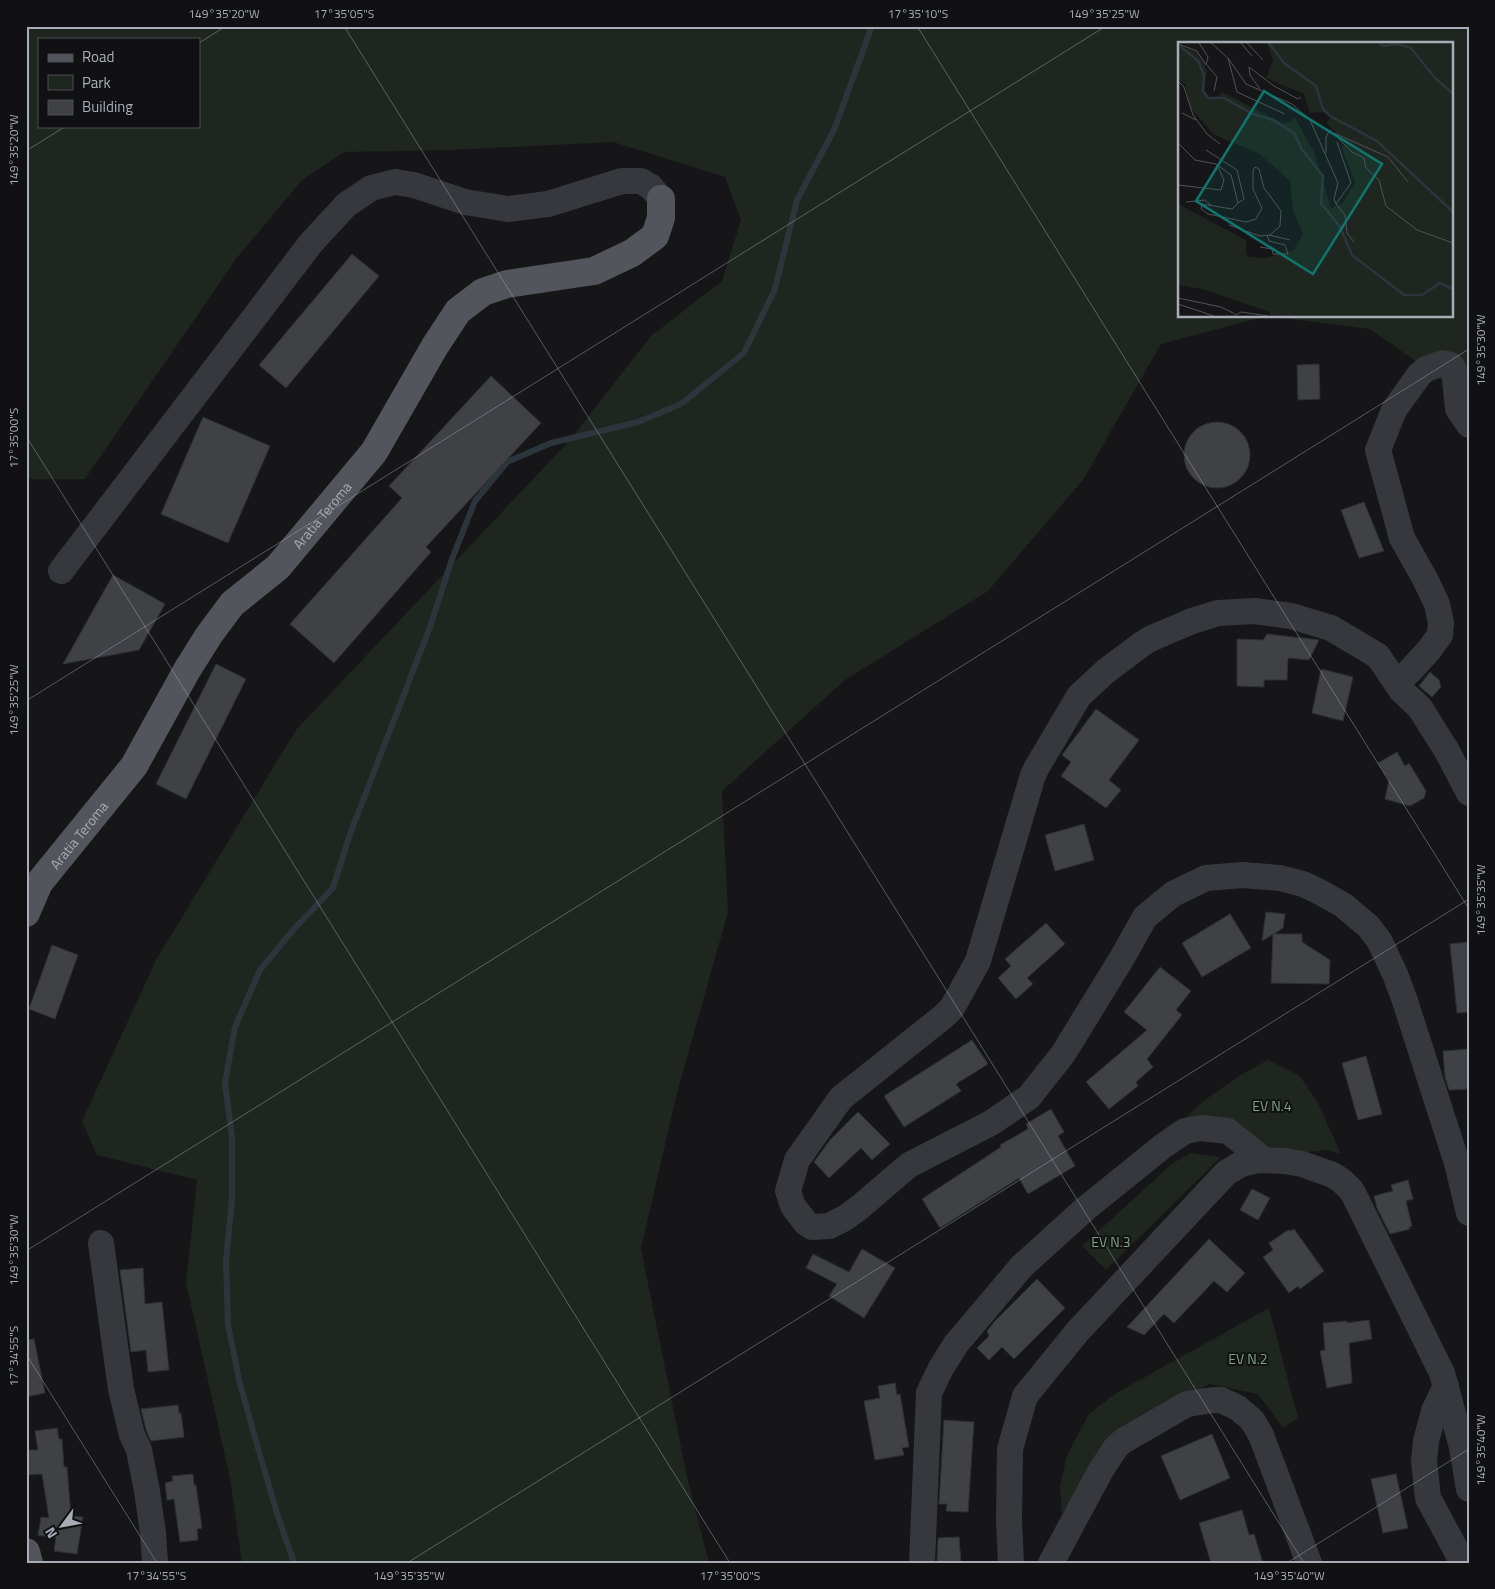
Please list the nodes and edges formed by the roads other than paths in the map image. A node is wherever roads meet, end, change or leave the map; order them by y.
1 (661, 199) joint
2 (1469, 425) edge
3 (61, 571) dead end
4 (1396, 682) junction
5 (1469, 793) edge
6 (26, 913) edge
7 (1264, 1160) junction
8 (1469, 1213) edge
9 (101, 1243) dead end
10 (1446, 1386) junction
11 (1469, 1489) edge
12 (155, 1563) edge
13 (922, 1563) edge
14 (1011, 1563) edge
15 (1051, 1563) edge
16 (1309, 1563) edge
17 (1463, 1563) edge

1 - 3 street
1 - 6 main road, Aratia Teroma
2 - 4 street
4 - 5 street
4 - 8 street
7 - 10 street
7 - 13 street
7 - 14 street
9 - 12 street
10 - 11 street
10 - 17 street
15 - 16 street

